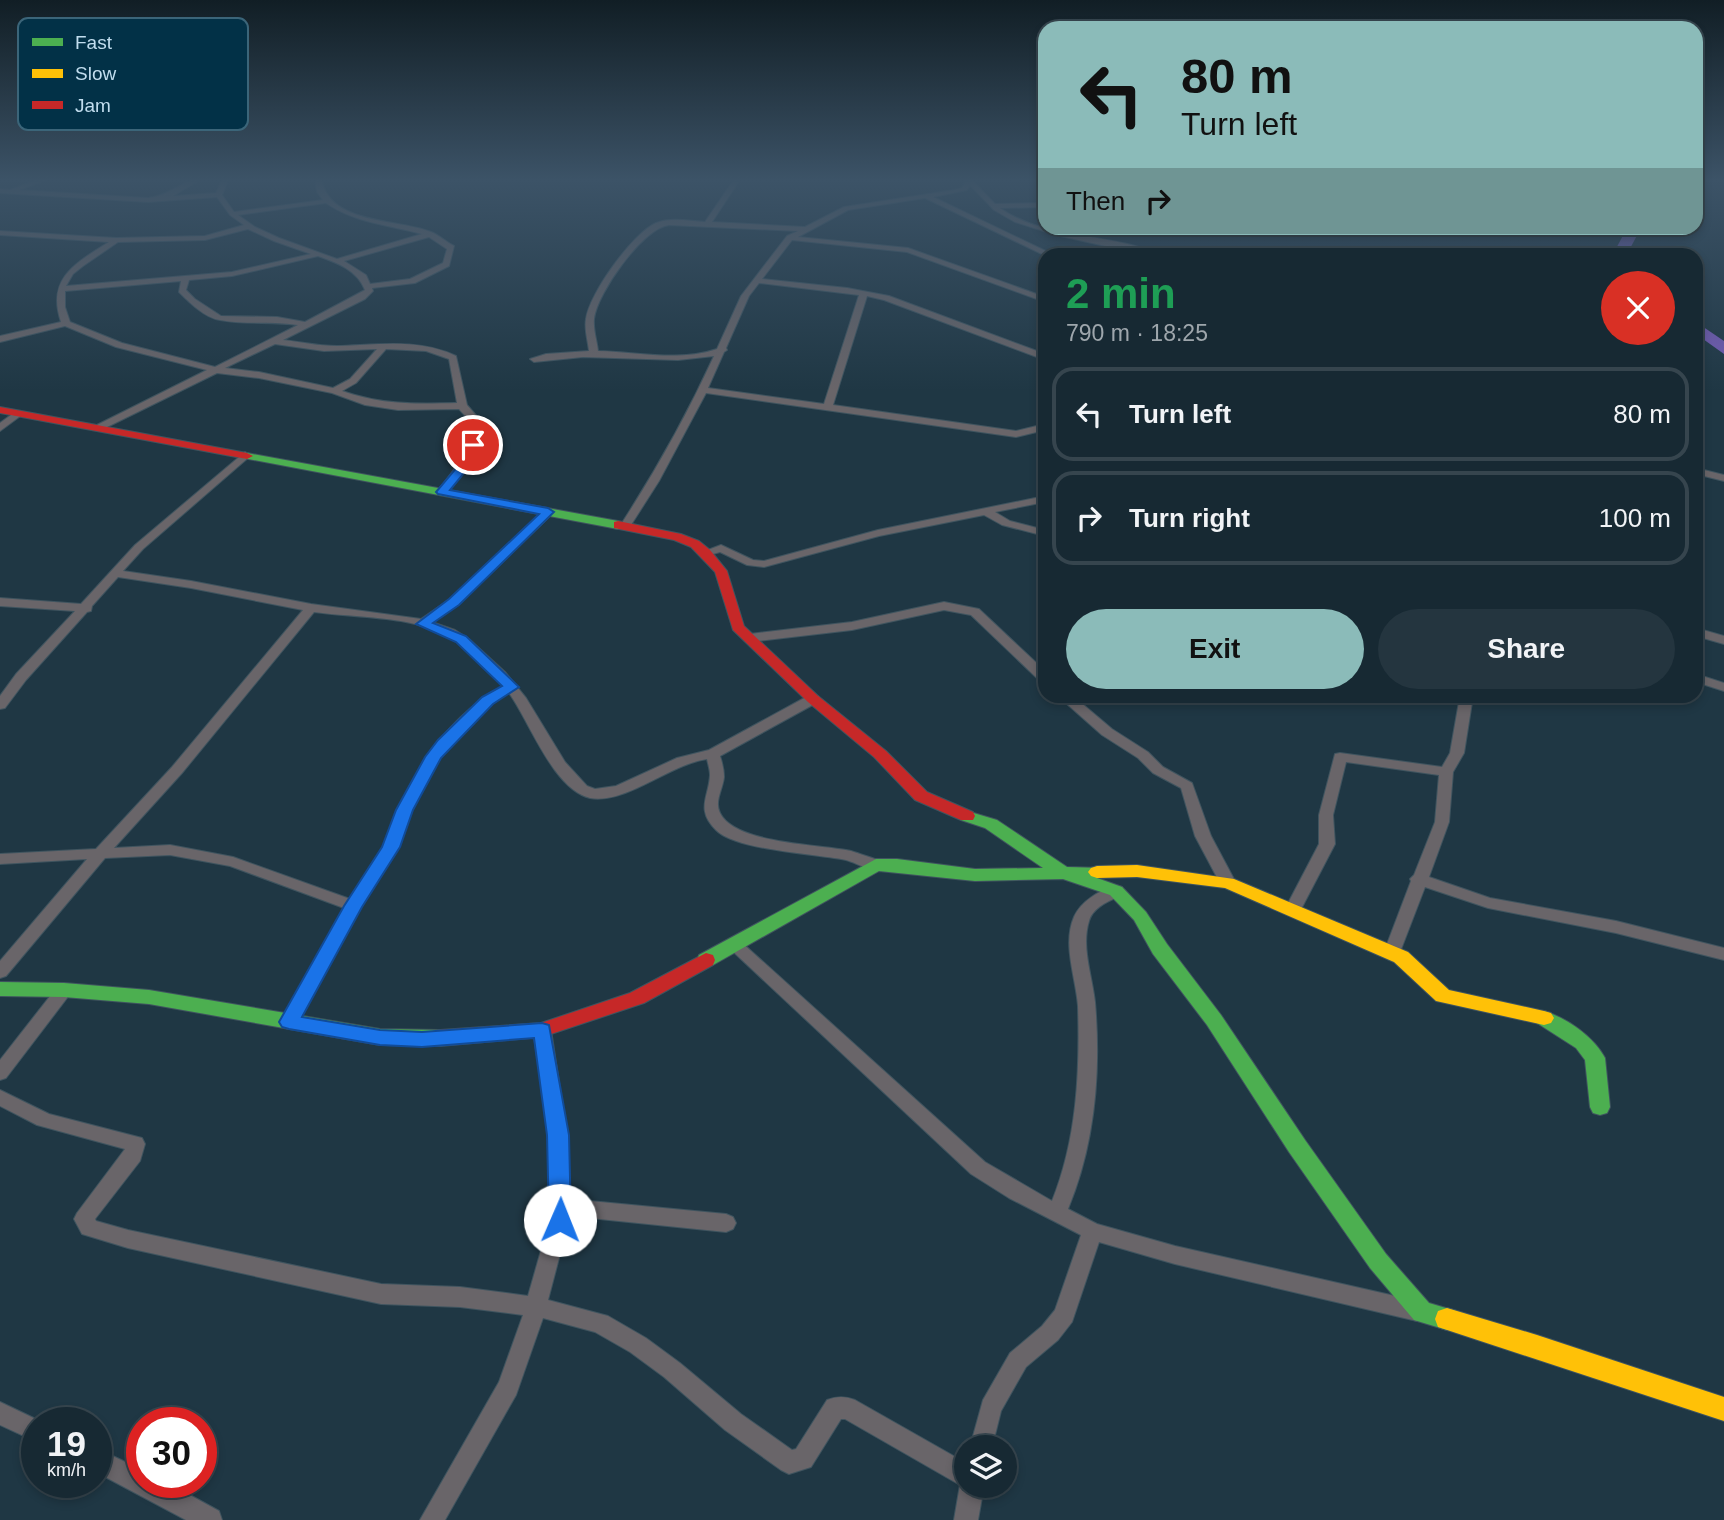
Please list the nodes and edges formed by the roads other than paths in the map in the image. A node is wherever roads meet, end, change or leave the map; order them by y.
1 (103, 249) edge
2 (304, 249) edge
3 (378, 249) edge
4 (451, 249) edge
5 (633, 249) edge
6 (780, 249) edge
7 (898, 249) edge
8 (320, 254) junction
9 (340, 260) junction
10 (186, 277) junction
11 (758, 281) junction
12 (369, 286) junction
13 (61, 289) junction
14 (864, 293) junction
15 (1038, 297) edge
16 (66, 323) junction
17 (309, 325) junction
18 (0, 339) edge
19 (275, 341) junction
20 (382, 349) junction
21 (723, 350) junction
22 (1038, 353) edge
23 (594, 354) junction
24 (534, 359) dead end
25 (217, 370) junction
26 (703, 390) junction
27 (334, 391) junction
28 (462, 406) junction
29 (828, 407) junction
30 (0, 410) edge
31 (18, 414) junction
32 (100, 427) junction
33 (0, 428) edge
34 (1038, 429) edge
35 (245, 455) junction
36 (1703, 473) edge
37 (1724, 478) edge
38 (442, 492) junction
39 (1038, 501) edge
40 (548, 512) junction
41 (987, 512) junction
42 (625, 526) junction
43 (1038, 531) edge
44 (706, 553) junction
45 (118, 574) junction
46 (0, 602) edge
47 (87, 608) junction
48 (311, 608) junction
49 (423, 624) junction
50 (1703, 634) edge
51 (750, 638) junction
52 (1724, 640) edge
53 (1038, 671) edge
54 (1703, 680) edge
55 (511, 687) junction
56 (1724, 687) edge
57 (813, 699) junction
58 (1073, 703) edge
59 (1466, 703) edge
60 (0, 705) edge
61 (713, 754) junction
62 (1446, 772) junction
63 (101, 853) junction
64 (0, 859) edge
65 (876, 865) junction
66 (1062, 872) junction
67 (1418, 879) junction
68 (1228, 883) junction
69 (1116, 891) junction
70 (353, 906) junction
71 (1293, 909) junction
72 (734, 945) junction
73 (1392, 952) junction
74 (1724, 954) edge
75 (0, 972) edge
76 (0, 989) edge
77 (64, 990) junction
78 (289, 1022) junction
79 (542, 1030) junction
80 (0, 1073) edge
81 (0, 1097) edge
82 (1600, 1107) dead end
83 (561, 1207) junction
84 (1057, 1213) junction
85 (726, 1223) dead end
86 (1092, 1231) junction
87 (536, 1307) junction
88 (1422, 1312) junction
89 (1724, 1409) edge
90 (0, 1413) edge
91 (21, 1423) edge
92 (984, 1435) edge
93 (954, 1469) edge
94 (171, 1498) edge
95 (970, 1498) edge
96 (210, 1520) edge
97 (432, 1520) edge
98 (966, 1520) edge

1 - 13 street
2 - 8 street
3 - 9 street
4 - 12 street
5 - 23 street
6 - 11 street
7 - 15 street
8 - 9 street
8 - 10 street
9 - 12 street
10 - 13 street
10 - 17 street
11 - 14 street
11 - 21 street
12 - 17 street
13 - 16 street
14 - 22 street
14 - 29 street
16 - 18 street
16 - 25 street
17 - 19 street
19 - 20 street
19 - 25 street
20 - 27 street
20 - 28 street
21 - 23 street
21 - 26 street
23 - 24 street
25 - 27 street
25 - 32 street
26 - 29 street
26 - 42 street
27 - 28 street
28 - 38 street
29 - 34 street
30 - 31 street
31 - 32 street
31 - 33 street
32 - 35 street
35 - 38 street
35 - 45 street
36 - 37 street
38 - 40 street
39 - 41 street
40 - 42 street
40 - 49 street
41 - 43 street
41 - 44 street
42 - 44 street
44 - 51 street
45 - 47 street
45 - 48 street
46 - 47 street
47 - 60 street
48 - 49 street
48 - 63 street
49 - 55 street
50 - 52 street
51 - 53 street
51 - 57 street
54 - 56 street
55 - 61 street
55 - 70 street
57 - 61 street
57 - 66 street
58 - 68 street
59 - 62 street
61 - 65 street
62 - 67 street
62 - 71 street
63 - 64 street
63 - 70 street
63 - 75 street
65 - 66 street
65 - 72 street
66 - 68 street
66 - 69 street
67 - 73 street
67 - 74 street
68 - 71 street
69 - 84 street
69 - 88 street
70 - 78 street
71 - 73 street
72 - 79 street
72 - 84 street
73 - 82 street
76 - 77 street
77 - 78 street
77 - 80 street
78 - 79 street
79 - 83 street
81 - 87 street
83 - 85 street
83 - 87 street
84 - 86 street
86 - 88 street
86 - 92 street
87 - 93 street
87 - 97 street
88 - 89 street
90 - 91 street
94 - 96 street
95 - 98 street

